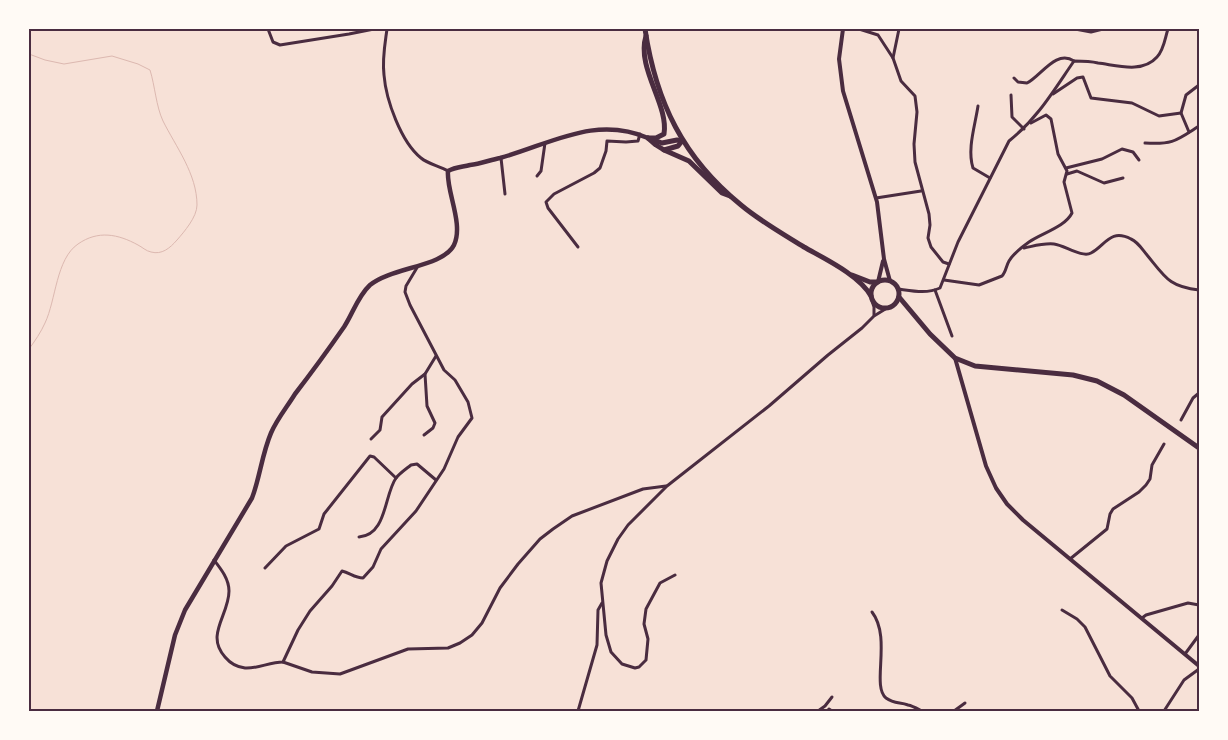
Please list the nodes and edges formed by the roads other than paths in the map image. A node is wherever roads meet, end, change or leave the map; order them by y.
1 (268, 29) edge
2 (374, 29) edge
3 (387, 29) edge
4 (645, 29) edge
5 (842, 29) edge
6 (859, 29) edge
7 (899, 29) edge
8 (1074, 29) edge
9 (1103, 29) edge
10 (1168, 29) edge
11 (646, 35) junction
12 (893, 58) junction
13 (1074, 61) junction
14 (1014, 78) dead end
15 (1199, 85) edge
16 (1011, 95) dead end
17 (1050, 96) junction
18 (978, 106) dead end
19 (1181, 113) junction
20 (1028, 125) junction
21 (1199, 126) edge
22 (1024, 129) junction
23 (1189, 132) junction
24 (640, 134) junction
25 (648, 138) junction
26 (682, 141) junction
27 (544, 143) junction
28 (1146, 143) dead end
29 (664, 150) junction
30 (501, 158) junction
31 (1139, 160) dead end
32 (1066, 168) junction
33 (448, 171) junction
34 (1066, 174) junction
35 (537, 176) dead end
36 (990, 178) junction
37 (1123, 178) dead end
38 (922, 190) junction
39 (505, 194) dead end
40 (732, 197) junction
41 (876, 198) junction
42 (578, 247) dead end
43 (1021, 249) junction
44 (884, 259) junction
45 (949, 264) junction
46 (418, 266) junction
47 (849, 274) junction
48 (944, 280) junction
49 (890, 281) junction
50 (878, 282) junction
51 (898, 289) junction
52 (935, 290) junction
53 (1199, 290) edge
54 (899, 297) junction
55 (872, 298) junction
56 (894, 305) junction
57 (887, 308) junction
58 (907, 309) junction
59 (874, 316) junction
60 (952, 336) dead end
61 (436, 356) junction
62 (955, 358) junction
63 (425, 374) junction
64 (1199, 393) edge
65 (1181, 420) dead end
66 (424, 435) dead end
67 (372, 440) dead end
68 (1164, 444) dead end
69 (1199, 448) edge
70 (396, 478) junction
71 (436, 480) junction
72 (667, 486) junction
73 (358, 537) dead end
74 (214, 559) junction
75 (1070, 559) junction
76 (265, 568) dead end
77 (675, 574) dead end
78 (602, 603) junction
79 (1199, 605) edge
80 (1062, 610) dead end
81 (872, 612) dead end
82 (1142, 618) junction
83 (1199, 635) edge
84 (1185, 654) junction
85 (283, 662) junction
86 (1199, 666) edge
87 (1199, 670) edge
88 (832, 697) dead end
89 (965, 704) dead end
90 (157, 711) edge
91 (578, 711) edge
92 (818, 711) edge
93 (922, 711) edge
94 (954, 711) edge
95 (1139, 711) edge
96 (1164, 711) edge

1 - 2 street
3 - 33 street
4 - 11 main road
5 - 41 street
6 - 12 street
7 - 12 street
8 - 9 street
10 - 13 street
11 - 25 main road
11 - 26 main road
12 - 38 street
13 - 14 street
13 - 17 street
15 - 19 street
16 - 22 street
17 - 19 street
17 - 20 street
18 - 36 street
19 - 23 street
20 - 22 street
20 - 32 street
21 - 23 street
22 - 36 street
23 - 28 street
24 - 25 main road
24 - 27 main road
24 - 42 street
25 - 26 main road
25 - 29 main road
26 - 29 main road
26 - 40 main road
27 - 30 main road
27 - 35 street
29 - 40 main road
30 - 33 main road
30 - 39 street
31 - 32 street
32 - 34 street
33 - 46 main road
34 - 37 street
34 - 43 street
36 - 45 street
38 - 41 street
38 - 45 street
40 - 47 main road
41 - 44 street
43 - 48 street
43 - 53 street
44 - 49 street
44 - 50 street
45 - 48 street
46 - 61 street
46 - 74 main road
47 - 50 main road
47 - 55 main road
48 - 52 street
49 - 50 main road
49 - 51 main road
50 - 55 main road
51 - 52 street
51 - 54 main road
52 - 60 street
54 - 56 main road
54 - 58 main road
55 - 57 main road
55 - 59 street
56 - 57 main road
56 - 58 main road
57 - 59 street
58 - 62 main road
59 - 72 street
61 - 63 street
61 - 71 street
62 - 69 main road
62 - 75 street
63 - 66 street
63 - 67 street
64 - 65 street
68 - 75 street
70 - 71 street
70 - 73 street
70 - 76 street
71 - 85 street
72 - 78 street
72 - 85 street
74 - 85 street
74 - 90 main road
75 - 82 street
77 - 78 street
78 - 91 street
79 - 82 street
80 - 95 street
81 - 93 street
82 - 84 street
83 - 84 street
84 - 86 street
87 - 96 street
88 - 92 street
89 - 94 street

